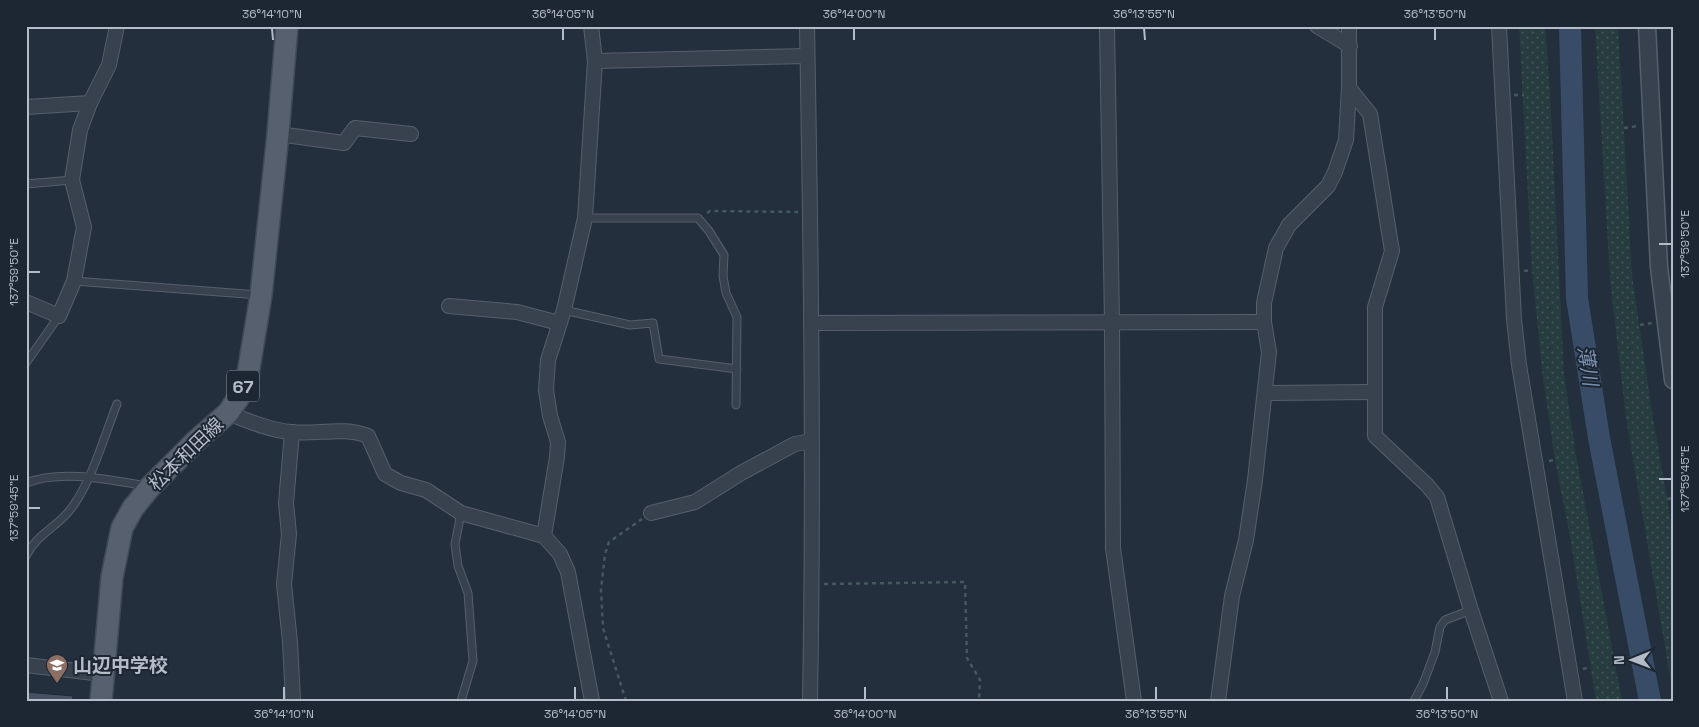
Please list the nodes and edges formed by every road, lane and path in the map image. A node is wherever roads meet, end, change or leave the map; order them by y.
1 (117, 26) edge
2 (287, 26) edge
3 (591, 26) edge
4 (807, 26) edge
5 (1107, 26) edge
6 (1317, 26) edge
7 (1349, 26) edge
8 (1499, 26) edge
9 (1647, 26) edge
10 (1350, 46) junction
11 (807, 56) junction
12 (596, 61) junction
13 (1349, 88) junction
14 (1512, 95) dead end
15 (1524, 95) dead end
16 (90, 103) junction
17 (26, 107) edge
18 (1642, 125) dead end
19 (1624, 128) dead end
20 (278, 134) junction
21 (411, 134) dead end
22 (72, 180) junction
23 (26, 184) edge
24 (810, 212) junction
25 (585, 218) junction
26 (698, 218) junction
27 (1532, 270) dead end
28 (1520, 271) dead end
29 (74, 281) junction
30 (261, 295) junction
31 (26, 302) edge
32 (449, 306) dead end
33 (59, 316) junction
34 (562, 316) junction
35 (1264, 322) junction
36 (1656, 322) dead end
37 (811, 323) junction
38 (1112, 323) junction
39 (1640, 325) dead end
40 (26, 363) edge
41 (737, 370) junction
42 (1673, 380) edge
43 (1375, 392) junction
44 (1265, 394) junction
45 (116, 404) dead end
46 (736, 405) dead end
47 (228, 413) junction
48 (292, 432) junction
49 (811, 441) junction
50 (1555, 460) dead end
51 (1545, 462) dead end
52 (88, 477) junction
53 (26, 483) edge
54 (150, 487) junction
55 (1673, 498) edge
56 (1667, 499) dead end
57 (461, 513) junction
58 (651, 513) joint
59 (544, 536) junction
60 (26, 556) edge
61 (812, 584) junction
62 (1471, 610) junction
63 (26, 665) edge
64 (1590, 667) dead end
65 (1579, 669) dead end
66 (103, 674) junction
67 (101, 701) edge
68 (293, 701) edge
69 (461, 701) edge
70 (592, 701) edge
71 (626, 701) edge
72 (810, 701) edge
73 (979, 701) edge
74 (1134, 701) edge
75 (1218, 701) edge
76 (1414, 701) edge
77 (1501, 701) edge
78 (1574, 701) edge

1 - 16 street
2 - 20 main road, 松本和田線 / 67
3 - 12 street
4 - 11 street
5 - 38 street
6 - 10 street
7 - 10 street
8 - 78 street
9 - 42 street
10 - 13 street
11 - 12 street
11 - 24 street
12 - 25 street
13 - 35 street
13 - 43 street
14 - 15 path
16 - 17 street
16 - 22 street
18 - 19 path
20 - 21 street
20 - 30 main road, 松本和田線 / 67
22 - 23 lane
22 - 29 street
24 - 26 path
24 - 37 street
25 - 26 lane
25 - 34 street
26 - 41 lane
27 - 28 path
29 - 30 lane
29 - 33 street
30 - 47 main road, 松本和田線 / 67
31 - 33 street
32 - 34 street
33 - 40 lane
34 - 41 lane
34 - 59 street
35 - 38 street
35 - 44 street
36 - 39 path
37 - 38 street
37 - 49 street
38 - 74 street
41 - 46 lane
43 - 44 street
43 - 62 street
44 - 75 street
45 - 52 lane
47 - 48 street
47 - 54 main road, 松本和田線 / 67
48 - 57 street
48 - 68 street
49 - 58 street
49 - 61 street
50 - 51 path
52 - 53 lane
52 - 54 lane
52 - 60 lane
54 - 66 main road, 松本和田線 / 67
55 - 56 path
57 - 59 street
57 - 69 lane
58 - 71 path
59 - 70 street
61 - 72 street
61 - 73 path
62 - 76 lane
62 - 77 street
63 - 66 street
64 - 65 path
66 - 67 main road, 松本和田線 / 67

